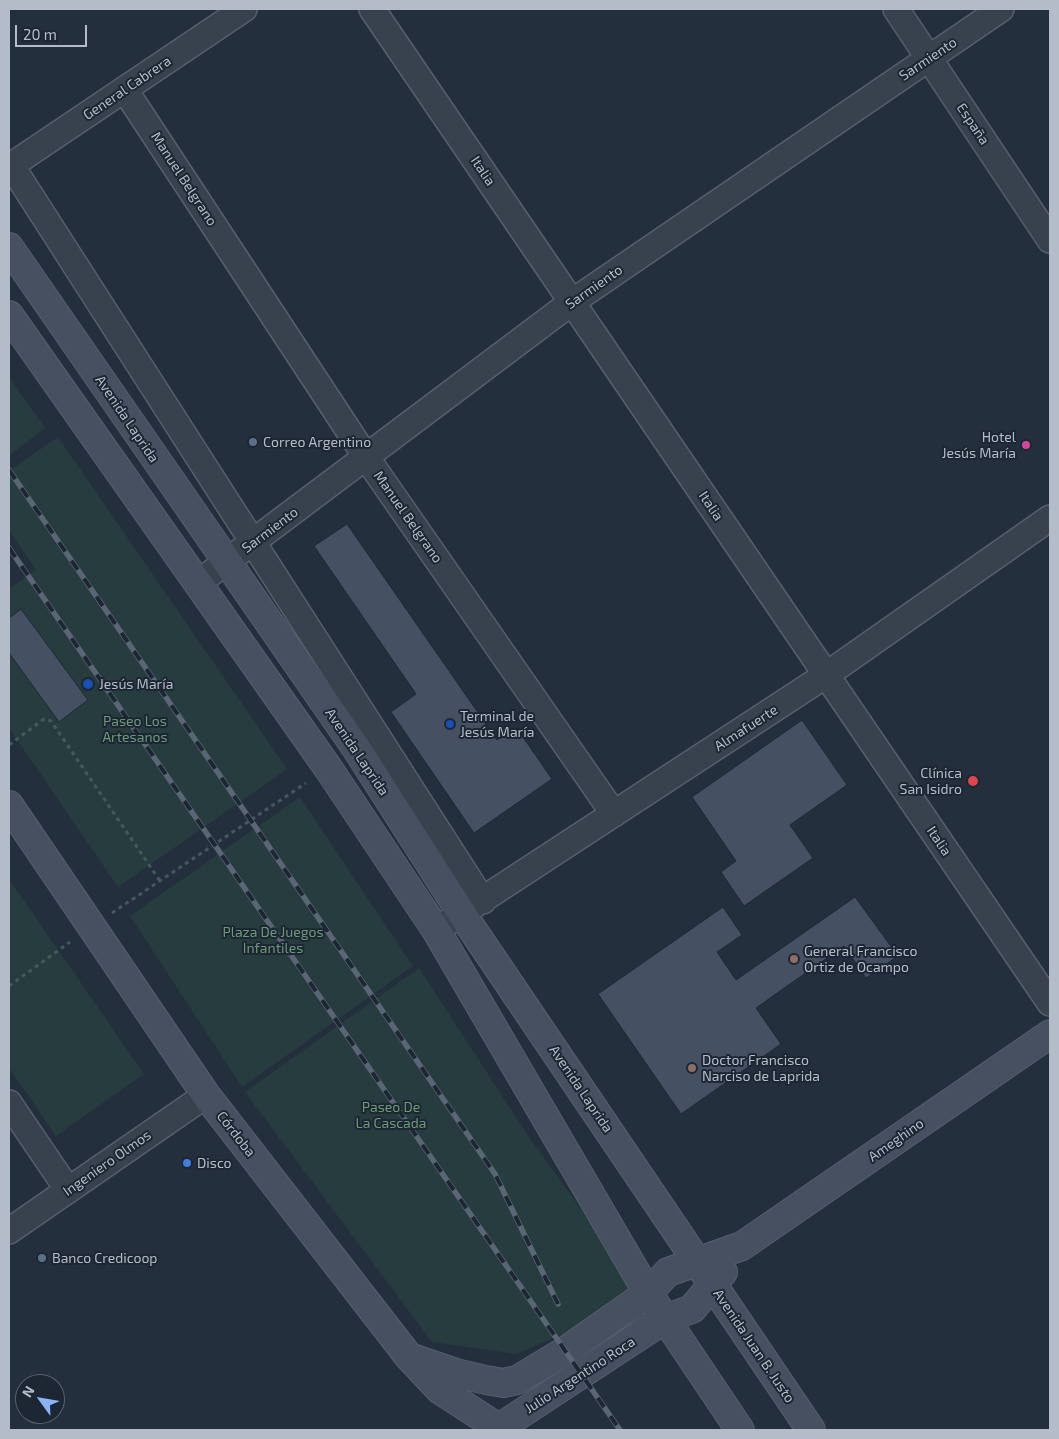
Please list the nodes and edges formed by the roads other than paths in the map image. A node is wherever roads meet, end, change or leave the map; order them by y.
1 (244, 9) edge
2 (372, 9) edge
3 (896, 9) edge
4 (1001, 9) edge
5 (929, 58) junction
6 (125, 90) junction
7 (10, 166) edge
8 (1050, 240) edge
9 (9, 247) edge
10 (572, 302) junction
11 (9, 315) edge
12 (366, 457) junction
13 (1050, 518) edge
14 (254, 542) junction
15 (226, 563) junction
16 (198, 583) junction
17 (826, 675) junction
18 (9, 805) edge
19 (614, 814) junction
20 (473, 908) junction
21 (436, 930) junction
22 (1050, 1003) edge
23 (1050, 1034) edge
24 (206, 1095) junction
25 (9, 1103) edge
26 (68, 1190) junction
27 (9, 1231) edge
28 (742, 1246) junction
29 (698, 1262) junction
30 (713, 1285) junction
31 (648, 1293) junction
32 (665, 1319) junction
33 (409, 1357) junction
34 (498, 1430) edge
35 (740, 1430) edge
36 (811, 1430) edge

1 - 6 street, General Cabrera
2 - 10 street, Italia
3 - 5 street, España
4 - 5 street, Sarmiento
5 - 8 street, España
5 - 10 street, Sarmiento
6 - 7 street, General Cabrera
6 - 12 street, Manuel Belgrano
7 - 14 street
9 - 15 main road, Avenida Laprida
10 - 12 street, Sarmiento
10 - 17 street, Italia
11 - 16 main road
12 - 14 street, Sarmiento
12 - 19 street, Manuel Belgrano
13 - 17 street, Almafuerte
14 - 15 street, Sarmiento
14 - 20 street
15 - 16 street, Sarmiento
15 - 20 main road, Avenida Laprida
16 - 21 main road
17 - 19 street, Almafuerte
17 - 22 street, Italia
18 - 24 main road, Córdoba
19 - 20 street, Almafuerte
20 - 21 street, Almafuerte
20 - 29 main road, Avenida Laprida
21 - 31 main road
23 - 28 main road, Ameghino
24 - 26 street, Ingeniero Olmos
24 - 33 main road, Córdoba
25 - 26 street
26 - 27 street, Ingeniero Olmos
28 - 29 main road, Ameghino
28 - 30 main road, Ameghino
29 - 30 main road, Avenida Juan B. Justo
29 - 31 main road, Ameghino
30 - 32 main road, Ameghino
30 - 36 main road, Avenida Juan B. Justo
31 - 32 main road
31 - 33 main road, Ameghino
32 - 34 main road, Julio Argentino Roca
32 - 35 main road
33 - 34 main road, Córdoba

